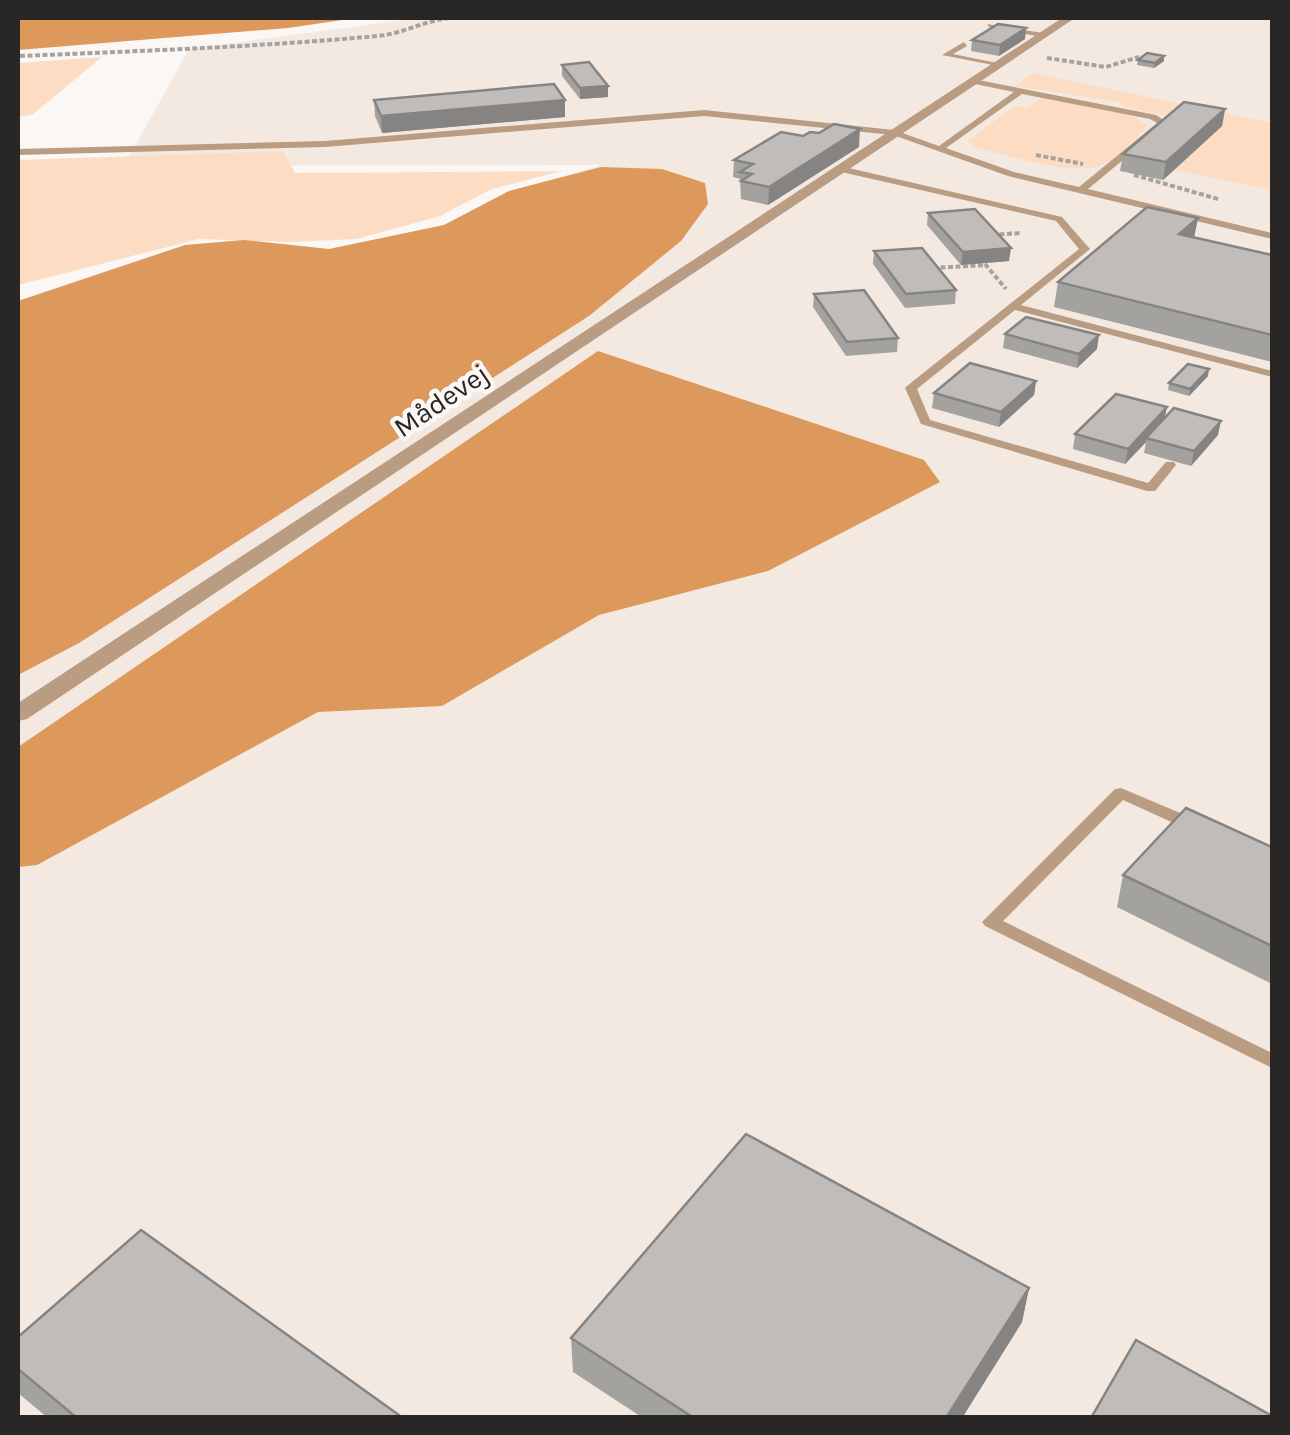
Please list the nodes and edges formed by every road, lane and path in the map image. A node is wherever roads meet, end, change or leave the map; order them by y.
1 (451, 18) edge
2 (1069, 18) edge
3 (990, 26) edge
4 (1043, 35) junction
5 (964, 44) dead end
6 (1016, 53) junction
7 (20, 56) dead end
8 (1138, 57) edge
9 (998, 64) junction
10 (973, 81) junction
11 (1021, 90) junction
12 (894, 133) junction
13 (942, 148) junction
14 (18, 152) edge
15 (840, 168) junction
16 (1080, 191) junction
17 (1272, 236) edge
18 (927, 269) edge
19 (1016, 304) junction
20 (1272, 374) edge
21 (1170, 465) edge
22 (18, 714) edge
23 (1205, 830) edge
24 (1272, 1061) edge

1 - 7 path
2 - 4 street, Mådevej
3 - 4 lane
4 - 6 street, Mådevej
5 - 9 lane
6 - 8 path
6 - 9 street, Mådevej
9 - 10 street, Mådevej
10 - 11 lane
10 - 12 street, Mådevej
11 - 13 lane
11 - 16 lane
12 - 13 lane
12 - 14 lane
12 - 15 street, Mådevej
13 - 16 lane
15 - 19 lane
15 - 22 street, Mådevej
16 - 17 lane
18 - 19 path
19 - 20 lane
19 - 21 lane
23 - 24 lane

